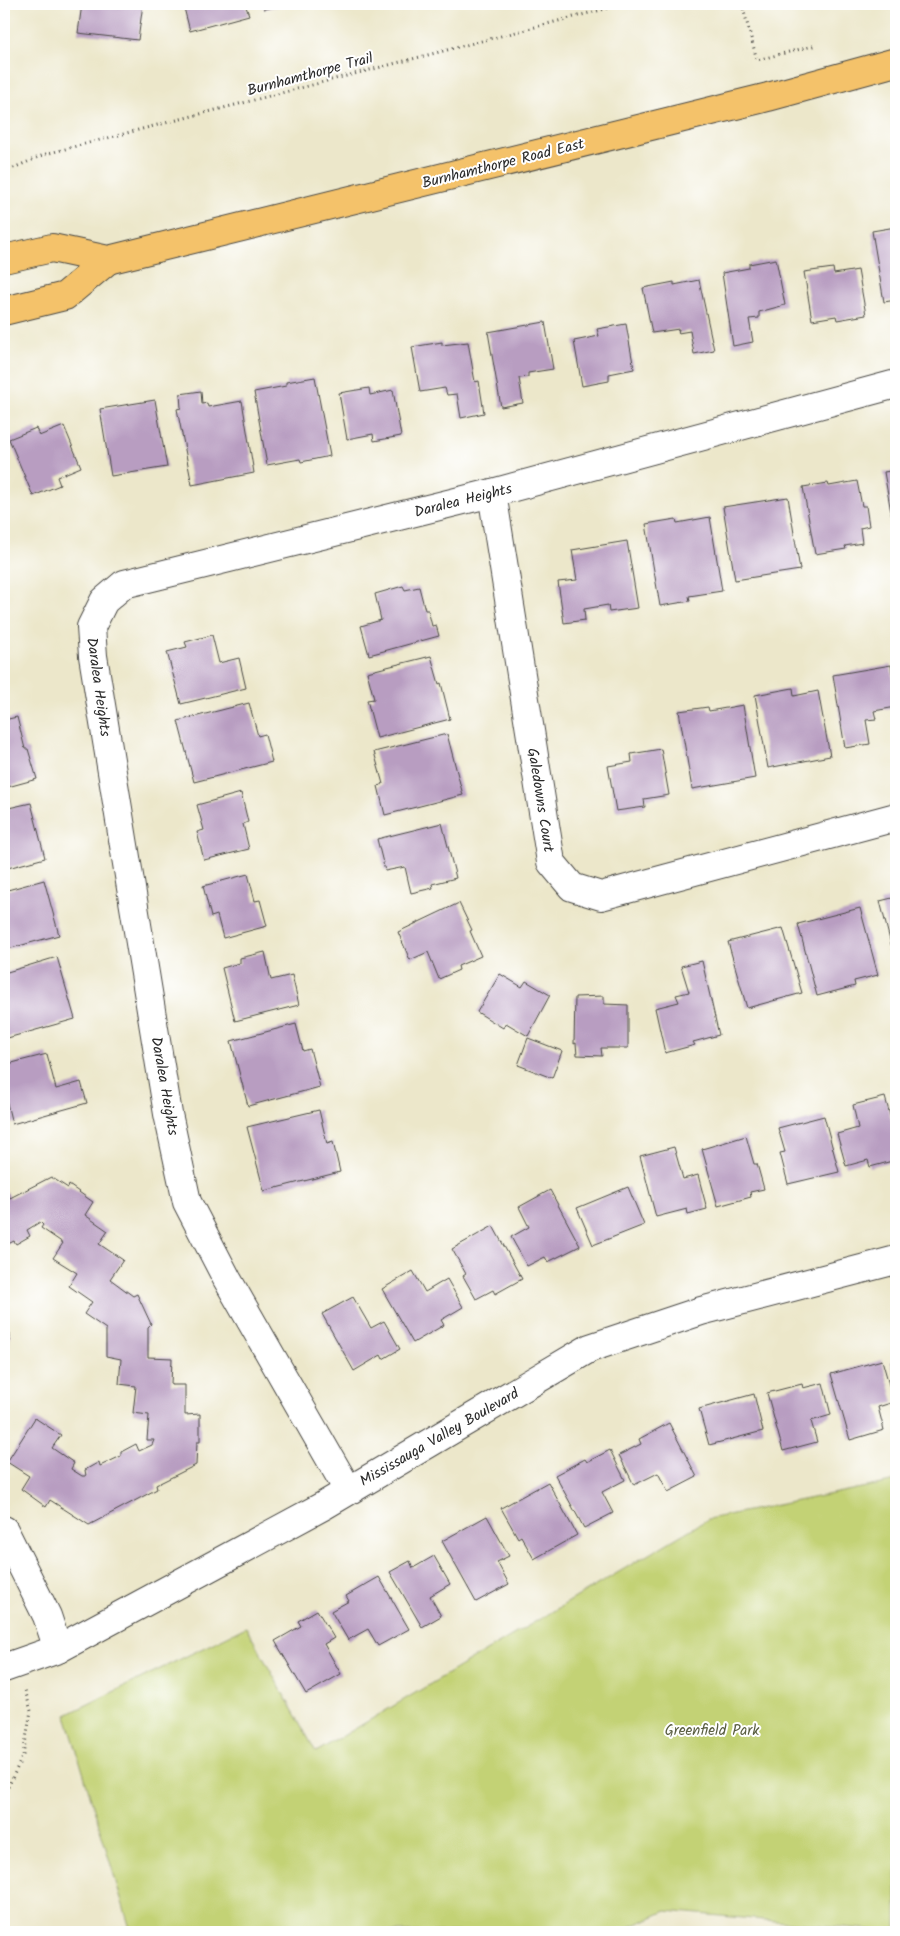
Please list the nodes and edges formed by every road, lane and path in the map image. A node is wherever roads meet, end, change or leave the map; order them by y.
1 (624, 4) edge
2 (742, 4) edge
3 (817, 45) dead end
4 (896, 62) edge
5 (4, 172) edge
6 (4, 259) edge
7 (108, 260) junction
8 (4, 311) edge
9 (896, 384) edge
10 (492, 493) junction
11 (896, 818) edge
12 (896, 1260) edge
13 (348, 1490) junction
14 (4, 1530) edge
15 (58, 1649) junction
16 (11, 1666) edge
17 (4, 1796) edge

1 - 5 path, Burnhamthorpe Trail
2 - 3 path
4 - 7 main road, Burnhamthorpe Road East
6 - 7 main road, Burnhamthorpe Road East
7 - 8 main road, Burnhamthorpe Road East
9 - 10 street, Daralea Heights
10 - 11 street, Galedowns Court
10 - 13 street, Daralea Heights
12 - 13 street, Mississauga Valley Boulevard
13 - 15 street, Mississauga Valley Boulevard
14 - 15 street
15 - 16 street, Mississauga Valley Boulevard
16 - 17 path

